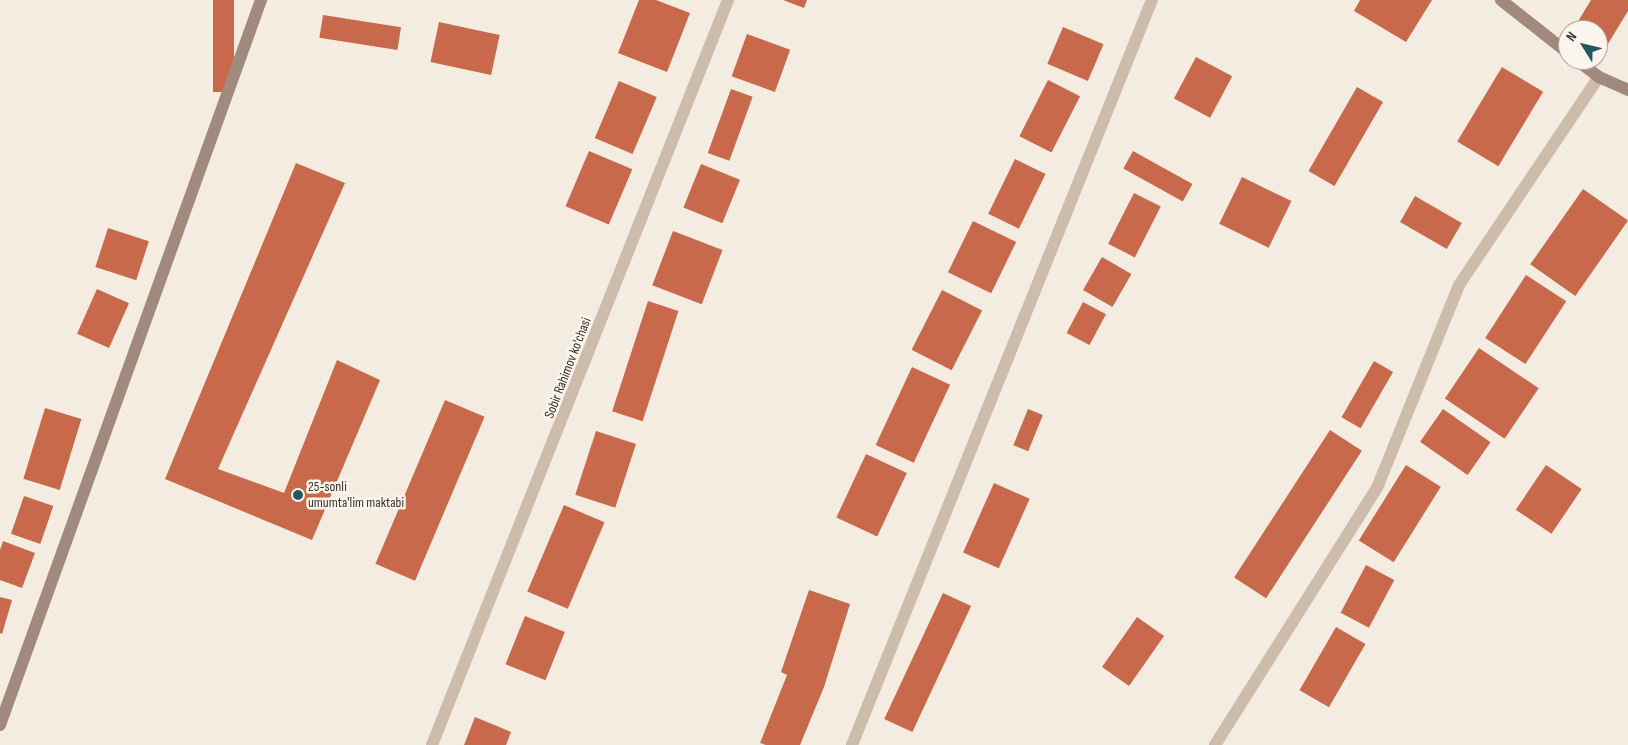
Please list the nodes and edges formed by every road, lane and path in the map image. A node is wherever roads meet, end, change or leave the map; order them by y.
1 (261, 0) edge
2 (728, 0) edge
3 (1152, 0) edge
4 (1501, 0) edge
5 (1558, 45) edge
6 (1590, 70) edge
7 (1599, 77) junction
8 (1628, 90) edge
9 (0, 725) edge
10 (432, 745) edge
11 (852, 745) edge
12 (1214, 745) edge

1 - 9 street
2 - 10 street, Sobir Rahimov ko'chasi
3 - 11 street
4 - 5 street
6 - 7 street
7 - 8 street
7 - 12 street

